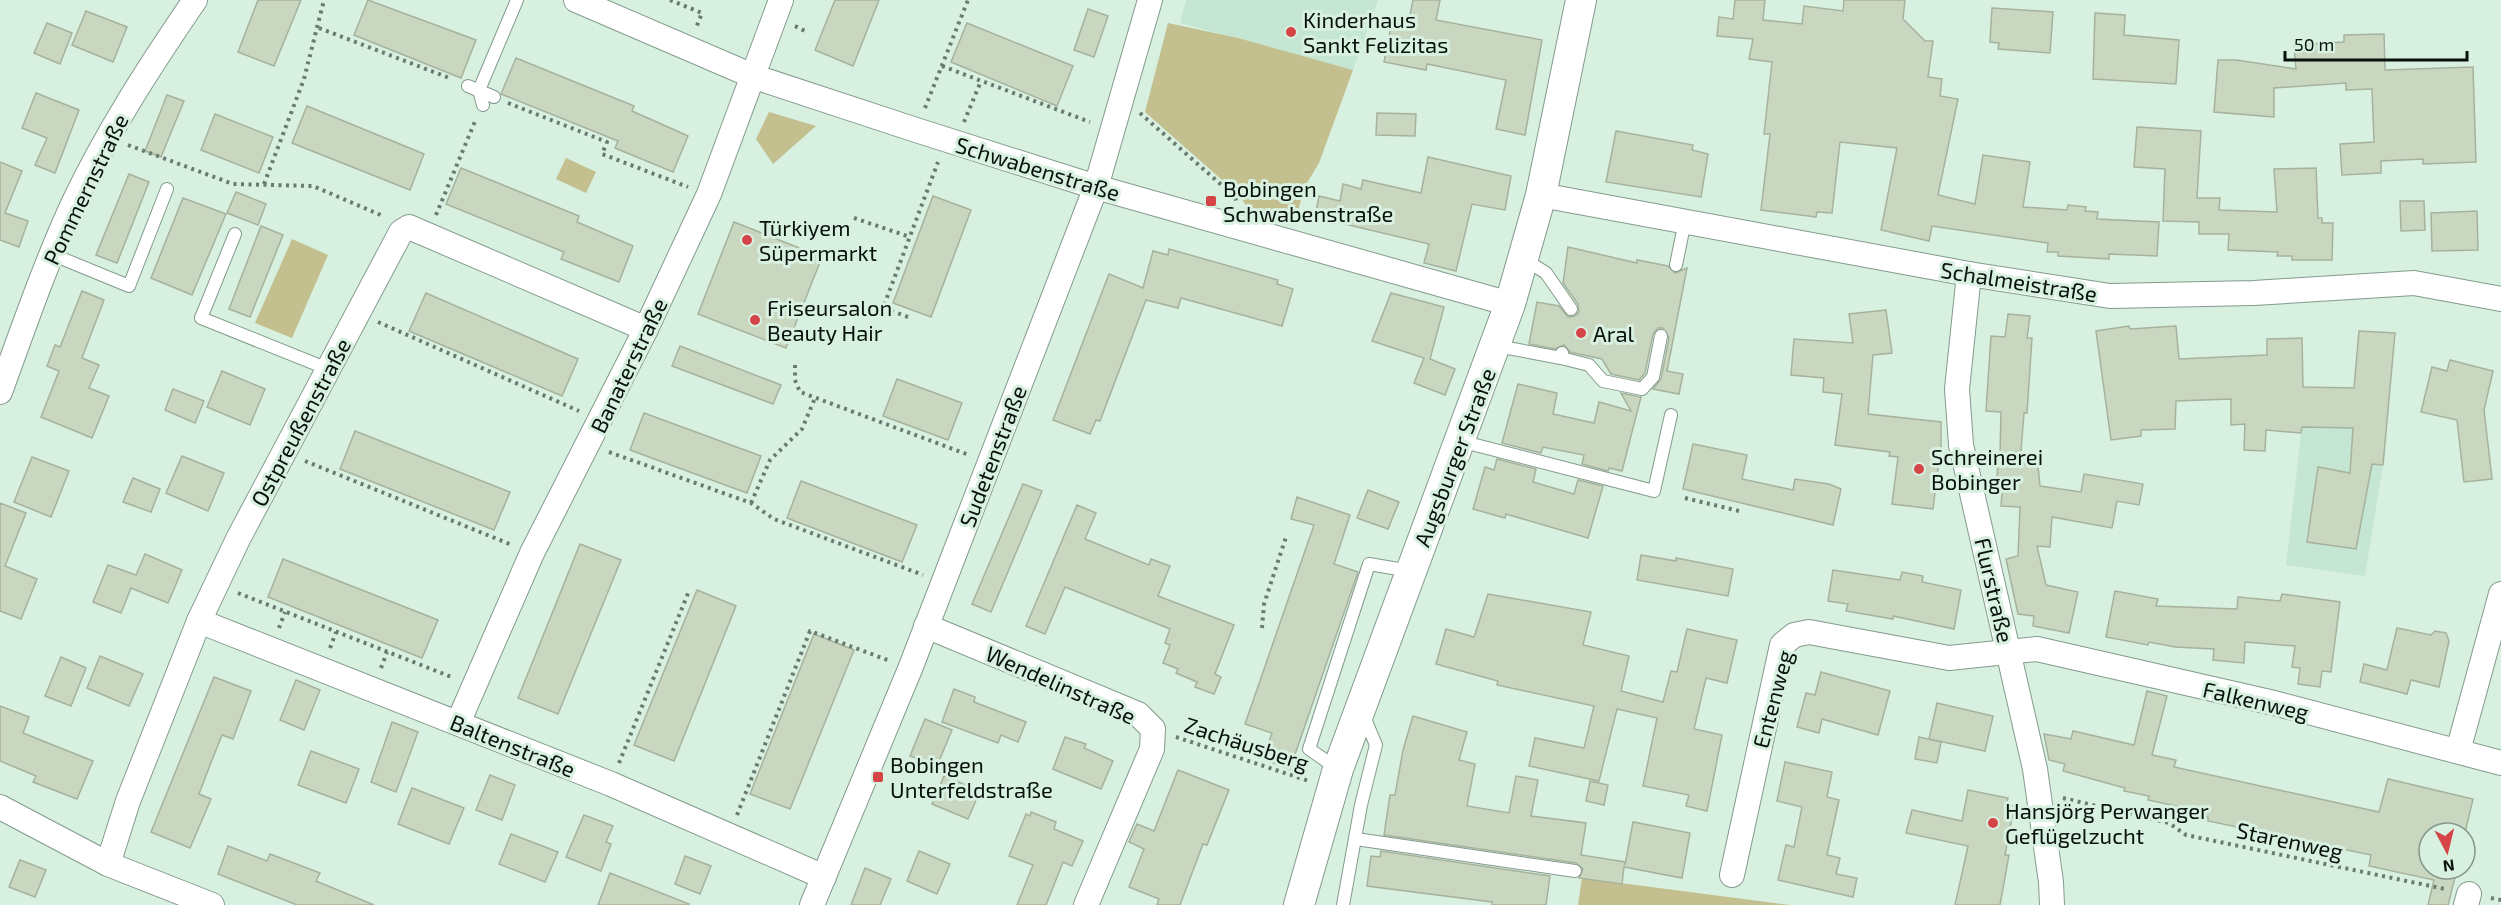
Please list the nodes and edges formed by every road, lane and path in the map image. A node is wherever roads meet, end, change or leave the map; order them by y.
1 (195, 0) edge
2 (324, 0) edge
3 (517, 0) edge
4 (576, 0) edge
5 (670, 0) edge
6 (781, 0) edge
7 (968, 0) edge
8 (1150, 0) edge
9 (1581, 0) edge
10 (319, 27) junction
11 (688, 48) junction
12 (942, 66) junction
13 (755, 76) junction
14 (981, 81) junction
15 (474, 88) junction
16 (494, 97) joint
17 (483, 105) joint
18 (1120, 105) junction
19 (916, 130) junction
20 (1113, 131) junction
21 (108, 137) junction
22 (951, 141) junction
23 (264, 184) junction
24 (1096, 187) junction
25 (167, 189) dead end
26 (709, 195) junction
27 (1541, 195) junction
28 (854, 218) dead end
29 (1685, 221) junction
30 (1245, 227) junction
31 (418, 231) junction
32 (235, 234) dead end
33 (910, 237) junction
34 (51, 254) junction
35 (1524, 259) junction
36 (1676, 265) dead end
37 (1970, 274) junction
38 (2501, 299) edge
39 (1510, 304) junction
40 (1572, 309) dead end
41 (358, 313) junction
42 (908, 317) dead end
43 (646, 329) junction
44 (1661, 336) dead end
45 (1497, 346) junction
46 (795, 364) dead end
47 (328, 369) junction
48 (0, 392) edge
49 (815, 398) junction
50 (1671, 415) dead end
51 (601, 420) junction
52 (1460, 441) junction
53 (589, 445) junction
54 (284, 453) junction
55 (990, 463) junction
56 (1685, 498) dead end
57 (751, 503) junction
58 (1739, 511) dead end
59 (1286, 537) dead end
60 (532, 553) junction
61 (1410, 572) junction
62 (943, 582) junction
63 (217, 585) junction
64 (688, 591) dead end
65 (2501, 594) edge
66 (199, 621) junction
67 (926, 626) junction
68 (1262, 628) dead end
69 (2010, 651) junction
70 (910, 669) junction
71 (474, 686) junction
72 (1360, 708) junction
73 (458, 723) junction
74 (1153, 729) junction
75 (2458, 751) junction
76 (2501, 763) edge
77 (1335, 778) junction
78 (611, 784) junction
79 (2039, 793) junction
80 (0, 807) edge
81 (729, 835) junction
82 (1356, 839) junction
83 (108, 864) junction
84 (1575, 871) dead end
85 (1732, 875) dead end
86 (824, 878) junction
87 (2467, 899) edge
88 (212, 905) edge
89 (812, 905) edge
90 (1086, 905) edge
91 (1299, 905) edge
92 (1343, 905) edge
93 (2052, 905) edge

1 - 21 street, Pommernstraße
2 - 10 path
3 - 15 lane
4 - 11 street, Schwabenstraße
5 - 11 path
6 - 13 street, Banaterstraße
7 - 12 path
8 - 18 street, Sudetenstraße
9 - 27 street, Augsburger Straße
10 - 15 path
10 - 23 path
11 - 13 street, Schwabenstraße
12 - 14 path
12 - 19 path
13 - 19 street, Schwabenstraße
13 - 26 street, Banaterstraße
14 - 20 path
14 - 22 path
15 - 16 lane
15 - 17 lane
16 - 26 path
17 - 31 path
18 - 20 street, Sudetenstraße
18 - 30 path
19 - 22 street, Schwabenstraße
20 - 24 street, Sudetenstraße
21 - 23 path
21 - 34 street, Pommernstraße
22 - 24 street, Schwabenstraße
22 - 33 path
23 - 31 path
24 - 30 street, Schwabenstraße
24 - 55 street, Sudetenstraße
25 - 34 lane
26 - 43 street, Banaterstraße
27 - 29 street, Schalmeistraße
27 - 35 street, Augsburger Straße
28 - 33 path
29 - 36 lane
29 - 37 street, Schalmeistraße
30 - 39 street, Schwabenstraße
31 - 41 street, Ostpreußenstraße
31 - 43 street
32 - 47 lane
33 - 42 path
34 - 48 street, Pommernstraße
35 - 39 street, Augsburger Straße
35 - 40 lane
37 - 38 street, Schalmeistraße
37 - 69 street, Flurstraße
39 - 45 street, Augsburger Straße
41 - 47 street, Ostpreußenstraße
41 - 51 path
43 - 51 street, Banaterstraße
44 - 45 lane
45 - 52 street, Augsburger Straße
46 - 49 path
47 - 54 street, Ostpreußenstraße
49 - 55 path
49 - 57 path
50 - 52 lane
51 - 53 street, Banaterstraße
52 - 61 street, Augsburger Straße
53 - 57 path
53 - 60 street, Banaterstraße
54 - 60 path
54 - 63 street, Ostpreußenstraße
55 - 62 street, Sudetenstraße
56 - 58 path
57 - 62 path
59 - 68 path
60 - 71 street, Banaterstraße
61 - 72 street, Augsburger Straße
61 - 77 lane
62 - 67 street, Sudetenstraße
63 - 66 street, Ostpreußenstraße
63 - 71 path
64 - 78 path
65 - 75 street
66 - 73 street, Baltenstraße
66 - 83 street, Ostpreußenstraße
67 - 70 street, Sudetenstraße
67 - 74 street, Wendelinstraße
69 - 75 street, Falkenweg
69 - 79 street, Flurstraße
69 - 85 street, Entenweg
70 - 81 path
70 - 86 street, Sudetenstraße
71 - 73 street, Banaterstraße
72 - 77 street, Augsburger Straße
72 - 82 lane
73 - 78 street, Baltenstraße
74 - 77 path, Zachäusberg
74 - 90 street, Wendelinstraße
75 - 76 street, Falkenweg
77 - 91 street, Augsburger Straße
78 - 81 street, Baltenstraße
79 - 87 path, Starenweg
79 - 93 street, Flurstraße
80 - 83 street
81 - 86 street, Baltenstraße
82 - 84 lane
82 - 92 lane
83 - 88 street
86 - 89 street, Sudetenstraße

